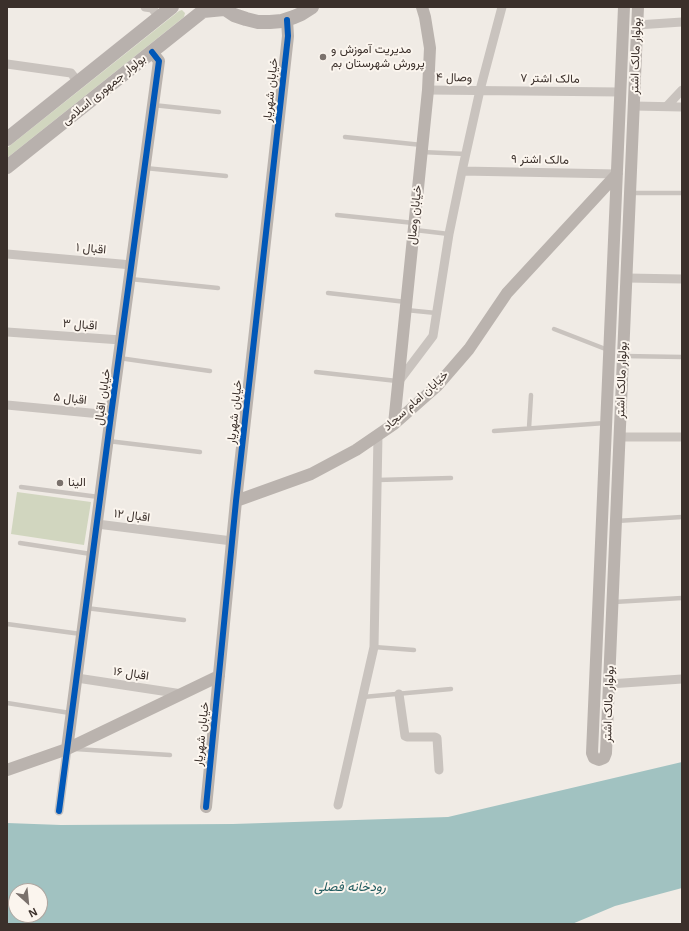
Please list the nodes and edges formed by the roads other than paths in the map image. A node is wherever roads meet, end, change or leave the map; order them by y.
1 (146, 7) edge
2 (172, 7) edge
3 (312, 7) edge
4 (422, 7) edge
5 (502, 7) edge
6 (624, 7) edge
7 (638, 7) edge
8 (223, 8) edge
9 (159, 17) junction
10 (288, 20) junction
11 (682, 22) edge
12 (637, 25) junction
13 (152, 52) junction
14 (7, 64) edge
15 (621, 76) junction
16 (635, 77) junction
17 (78, 82) junction
18 (428, 90) junction
19 (480, 90) junction
20 (682, 90) edge
21 (620, 92) junction
22 (153, 106) junction
23 (634, 106) junction
24 (667, 106) junction
25 (682, 107) edge
26 (219, 112) dead end
27 (344, 137) dead end
28 (7, 139) edge
29 (421, 149) junction
30 (466, 154) junction
31 (7, 167) edge
32 (145, 168) junction
33 (462, 171) junction
34 (617, 174) junction
35 (226, 176) dead end
36 (630, 193) junction
37 (682, 193) edge
38 (337, 214) dead end
39 (414, 226) junction
40 (615, 228) junction
41 (629, 229) junction
42 (449, 234) junction
43 (7, 254) edge
44 (132, 265) junction
45 (130, 278) junction
46 (627, 278) junction
47 (682, 279) edge
48 (218, 288) dead end
49 (328, 293) dead end
50 (406, 306) junction
51 (436, 313) junction
52 (554, 329) dead end
53 (7, 332) edge
54 (121, 340) junction
55 (609, 351) junction
56 (623, 356) junction
57 (682, 357) edge
58 (119, 358) junction
59 (210, 371) dead end
60 (316, 372) dead end
61 (398, 381) junction
62 (531, 395) dead end
63 (7, 405) edge
64 (111, 415) junction
65 (606, 423) junction
66 (394, 424) junction
67 (529, 428) junction
68 (494, 431) dead end
69 (378, 435) junction
70 (620, 437) junction
71 (682, 437) edge
72 (108, 441) junction
73 (200, 452) dead end
74 (451, 478) dead end
75 (604, 479) junction
76 (618, 479) junction
77 (377, 480) junction
78 (21, 487) dead end
79 (100, 497) junction
80 (236, 501) junction
81 (682, 517) edge
82 (616, 521) junction
83 (97, 524) junction
84 (232, 541) junction
85 (20, 543) dead end
86 (93, 554) junction
87 (682, 598) edge
88 (613, 602) junction
89 (86, 608) junction
90 (184, 620) dead end
91 (7, 624) edge
92 (83, 634) junction
93 (374, 647) junction
94 (414, 650) dead end
95 (219, 676) junction
96 (77, 678) junction
97 (682, 679) edge
98 (610, 684) junction
99 (451, 689) dead end
100 (182, 694) junction
101 (399, 694) junction
102 (363, 697) junction
103 (7, 703) edge
104 (72, 714) junction
105 (67, 749) junction
106 (170, 755) dead end
107 (7, 770) edge
108 (439, 770) dead end
109 (338, 805) dead end
110 (206, 807) dead end
111 (59, 811) dead end

1 - 9 street
2 - 9 main road, بولوار جمهوری اسلامی
3 - 10 main road
4 - 18 street, خیابان وصال
5 - 19 street
6 - 15 street, بولوار مالک اشتر
7 - 12 street, بولوار مالک اشتر
8 - 10 main road
8 - 13 main road, بولوار جمهوری اسلامی
9 - 17 main road, بولوار جمهوری اسلامی
10 - 80 street, خیابان شهریار
11 - 12 street
12 - 16 street, بولوار مالک اشتر
13 - 22 street, خیابان اقبال
13 - 31 main road, بولوار جمهوری اسلامی
14 - 17 street
15 - 16 street
15 - 21 street, بولوار مالک اشتر
16 - 23 street, بولوار مالک اشتر
17 - 28 main road, بولوار جمهوری اسلامی
18 - 19 street, وصال ۴
18 - 29 street, خیابان وصال
19 - 21 street, مالک اشتر ۷
19 - 30 street
20 - 24 street
21 - 34 street, بولوار مالک اشتر
22 - 26 lane
22 - 32 street, خیابان اقبال
23 - 24 street
23 - 36 street, بولوار مالک اشتر
24 - 25 street
27 - 29 lane
29 - 30 lane
29 - 39 street, خیابان وصال
30 - 33 street
32 - 35 lane
32 - 44 street, خیابان اقبال
33 - 34 street, مالک اشتر ۹
33 - 42 street
34 - 40 street, بولوار مالک اشتر
34 - 66 street, خیابان امام سجاد
36 - 37 lane
36 - 41 street, بولوار مالک اشتر
38 - 39 lane
39 - 42 lane
39 - 50 street, خیابان وصال
40 - 41 street
40 - 55 street, بولوار مالک اشتر
41 - 46 street, بولوار مالک اشتر
42 - 51 street
43 - 44 street, اقبال ۱
44 - 45 street, خیابان اقبال
45 - 48 lane
45 - 54 street, خیابان اقبال
46 - 47 street
46 - 56 street, بولوار مالک اشتر
49 - 50 lane
50 - 51 lane
50 - 61 street, خیابان وصال
51 - 61 street
52 - 55 lane
53 - 54 street, اقبال ۳
54 - 58 street, خیابان اقبال
55 - 65 street, بولوار مالک اشتر
56 - 57 lane
56 - 70 street, بولوار مالک اشتر
58 - 59 lane
58 - 64 street, خیابان اقبال
60 - 61 lane
61 - 66 street, خیابان وصال
62 - 67 lane
63 - 64 street, اقبال ۵
64 - 72 street, خیابان اقبال
65 - 67 lane
65 - 75 street, بولوار مالک اشتر
66 - 69 street, خیابان امام سجاد
67 - 68 lane
69 - 77 street
69 - 80 street, خیابان امام سجاد
70 - 71 street
70 - 76 street, بولوار مالک اشتر
72 - 73 lane
72 - 79 street, خیابان اقبال
74 - 77 lane
75 - 76 street
75 - 98 street, بولوار مالک اشتر
76 - 82 street, بولوار مالک اشتر
77 - 93 street
78 - 79 lane
79 - 83 street, خیابان اقبال
80 - 84 street, خیابان شهریار
81 - 82 lane
82 - 88 street, بولوار مالک اشتر
83 - 84 street, اقبال ۱۲
83 - 86 street, خیابان اقبال
84 - 95 street, خیابان شهریار
85 - 86 lane
86 - 89 street, خیابان اقبال
87 - 88 lane
88 - 98 street, بولوار مالک اشتر
89 - 90 lane
89 - 92 street, خیابان اقبال
91 - 92 lane
92 - 96 street, خیابان اقبال
93 - 94 lane
93 - 102 street
95 - 100 street
95 - 110 street, خیابان شهریار
96 - 100 street, اقبال ۱۶
96 - 104 street, خیابان اقبال
97 - 98 street
99 - 101 lane
100 - 105 street
101 - 102 lane
101 - 108 street
102 - 109 street
103 - 104 lane
104 - 105 street, خیابان اقبال
105 - 106 lane
105 - 107 street
105 - 111 street

